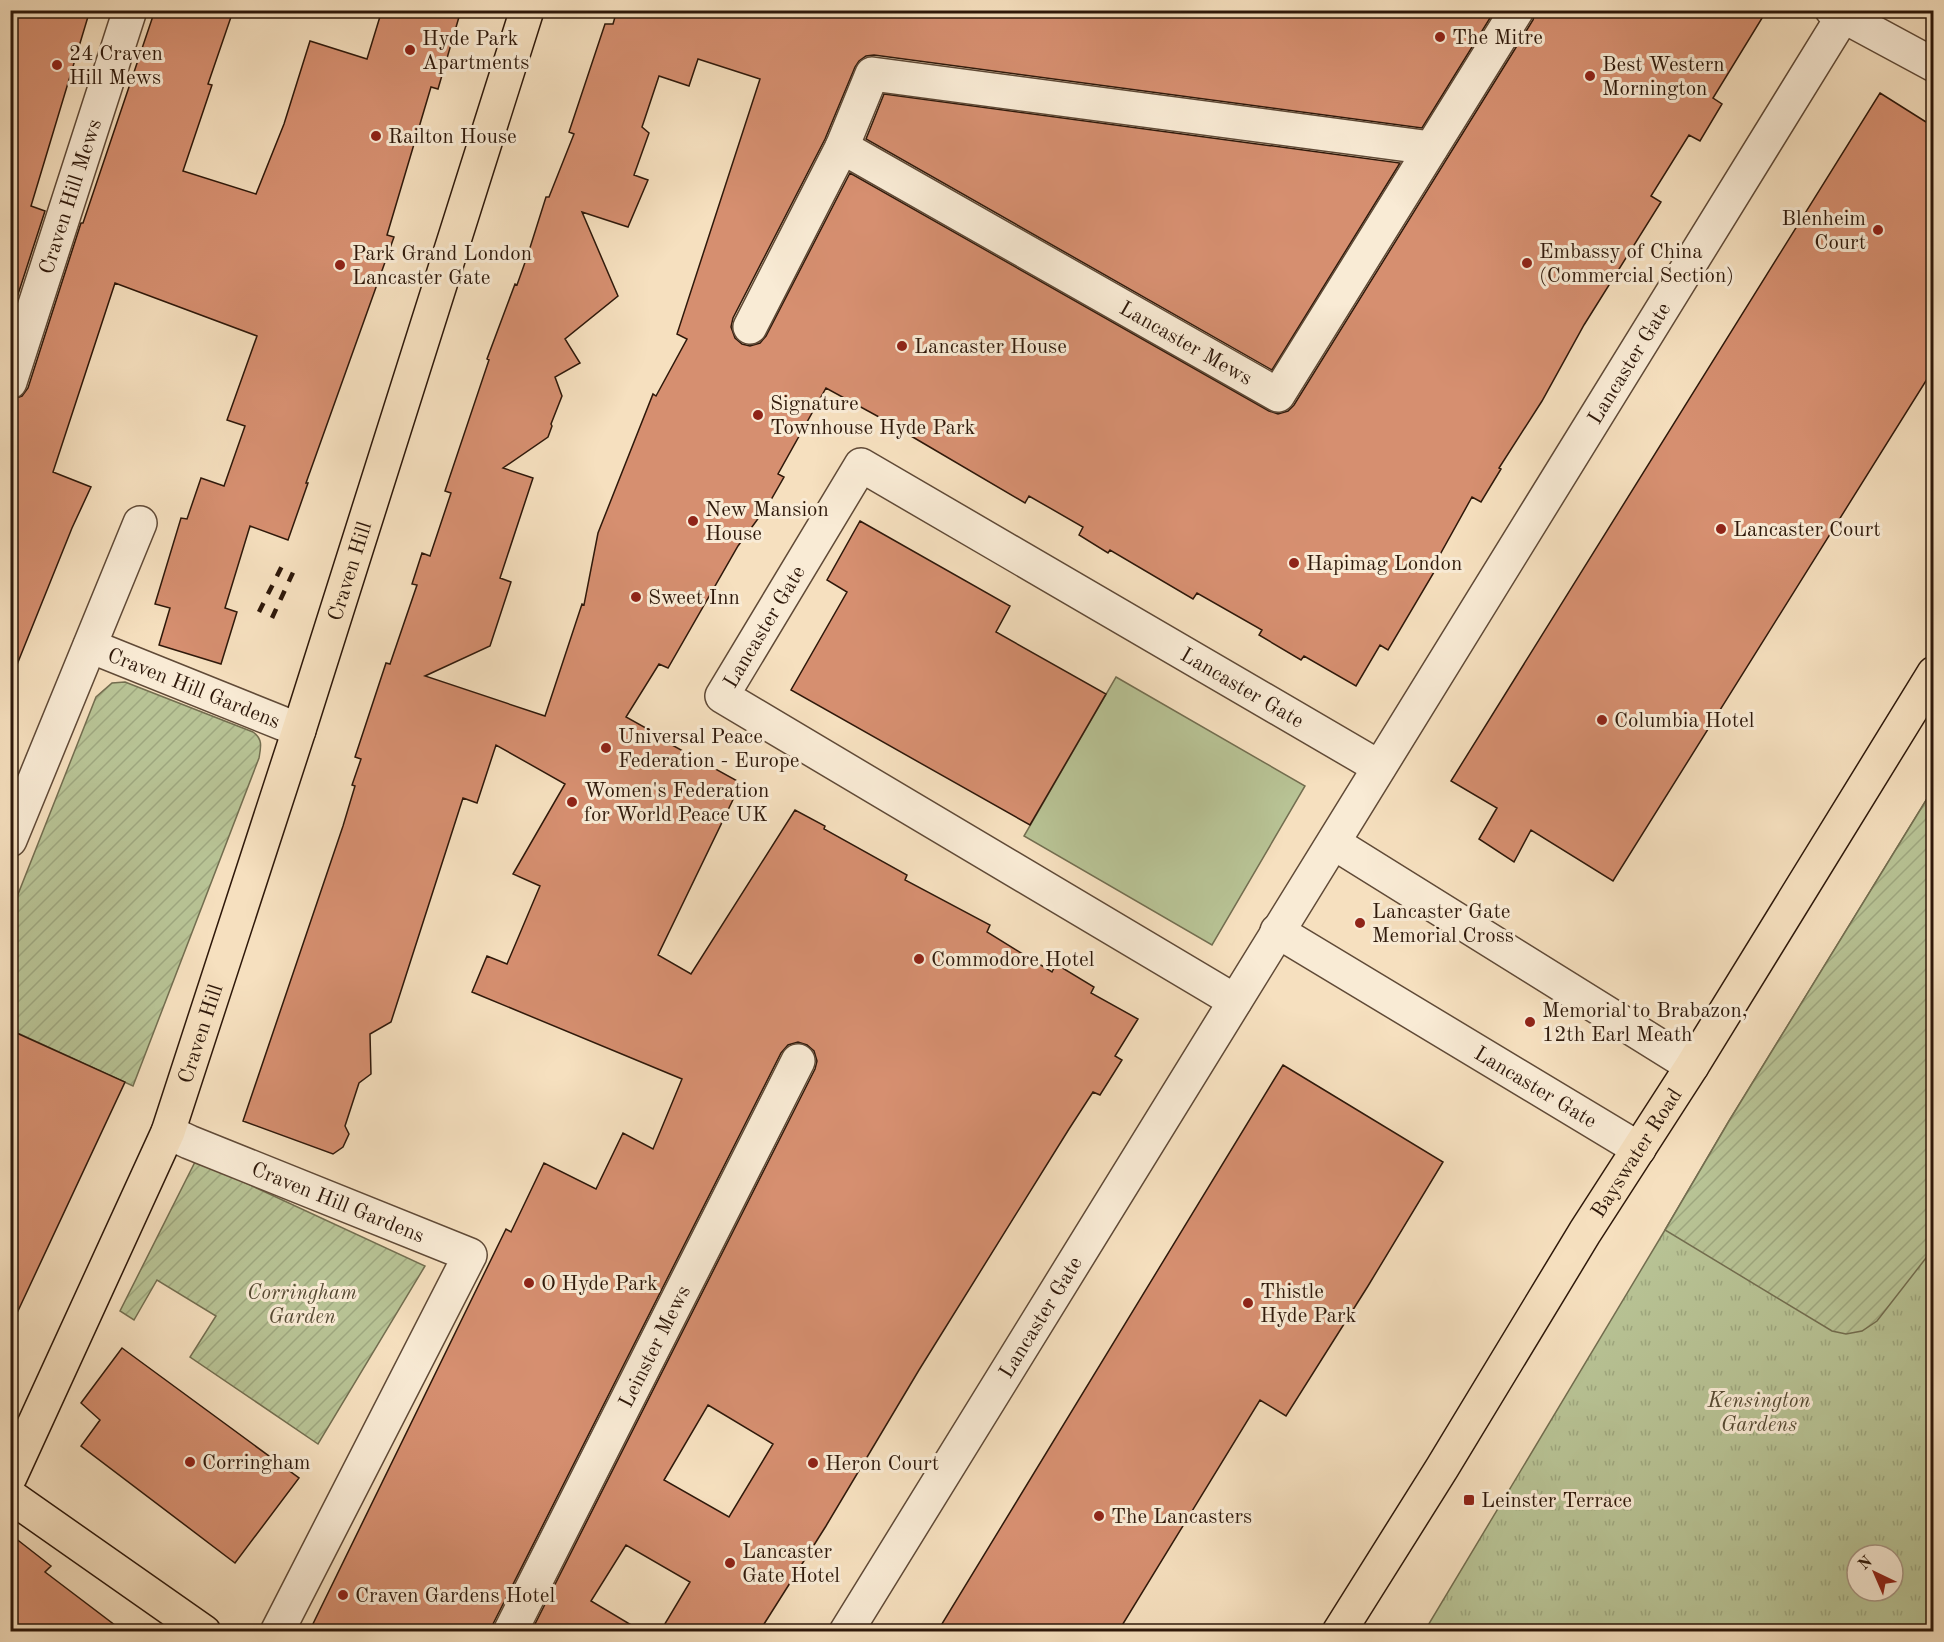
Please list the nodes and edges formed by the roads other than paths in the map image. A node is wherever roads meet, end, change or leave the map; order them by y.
1 (130, 10) edge
2 (527, 10) edge
3 (1517, 10) edge
4 (1837, 13) edge
5 (1934, 65) edge
6 (842, 147) junction
7 (1431, 148) junction
8 (750, 327) dead end
9 (10, 382) edge
10 (140, 523) dead end
11 (90, 646) junction
12 (1934, 674) edge
13 (299, 730) junction
14 (1379, 767) junction
15 (10, 840) edge
16 (1334, 843) junction
17 (1277, 931) junction
18 (1235, 1001) junction
19 (798, 1061) dead end
20 (1692, 1066) junction
21 (168, 1132) junction
22 (1639, 1149) junction
23 (10, 1477) edge
24 (10, 1496) edge
25 (204, 1632) edge
26 (277, 1632) edge
27 (510, 1632) edge
28 (846, 1632) edge
29 (1339, 1632) edge

1 - 9 street, Craven Hill Mews
2 - 13 main road, Craven Hill
3 - 7 street, Lancaster Mews
4 - 5 street, Lancaster Gate
4 - 14 street, Lancaster Gate
6 - 7 street
6 - 7 street, Lancaster Mews
6 - 8 street
10 - 11 street, Craven Hill Gardens
11 - 13 street, Craven Hill Gardens
11 - 15 street, Craven Hill Gardens
12 - 20 main road, Bayswater Road
13 - 21 main road, Craven Hill
14 - 16 street, Lancaster Gate
14 - 18 street, Lancaster Gate
16 - 17 street, Lancaster Gate
16 - 20 street
17 - 18 street, Lancaster Gate
17 - 22 street, Lancaster Gate
18 - 28 street, Lancaster Gate
19 - 27 street, Leinster Mews
20 - 22 main road, Bayswater Road
21 - 23 main road
21 - 26 street, Craven Hill Gardens
22 - 29 main road, Bayswater Road
24 - 25 main road

